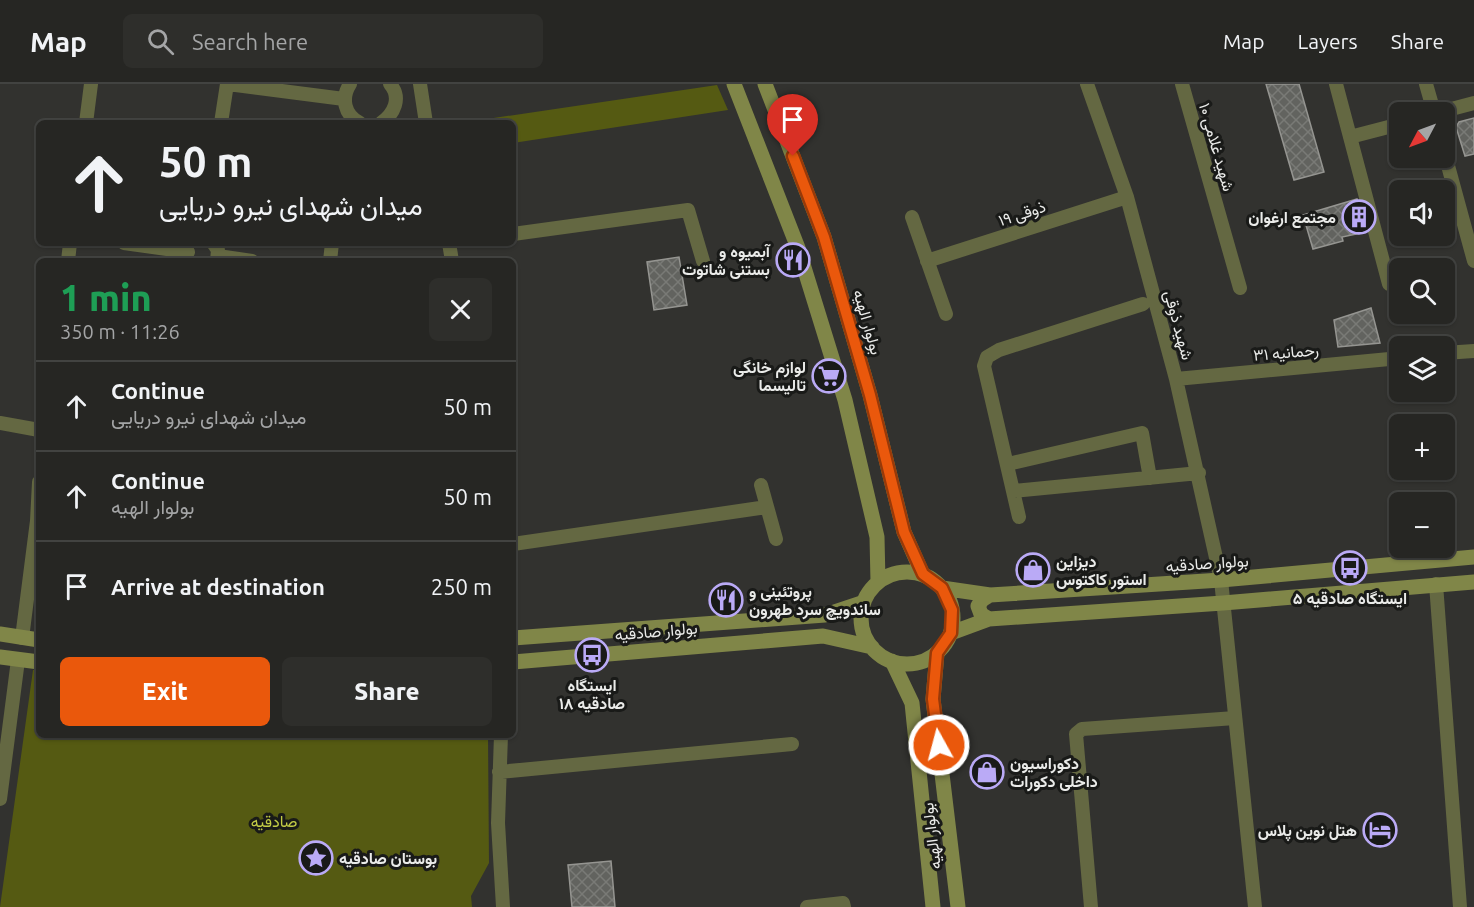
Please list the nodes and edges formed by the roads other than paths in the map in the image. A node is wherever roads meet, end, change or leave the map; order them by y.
1 (92, 84) edge
2 (227, 84) edge
3 (350, 84) edge
4 (420, 84) edge
5 (734, 84) edge
6 (765, 84) edge
7 (1087, 84) edge
8 (1182, 84) edge
9 (1336, 84) edge
10 (1426, 84) edge
11 (392, 85) edge
12 (1431, 102) edge
13 (1474, 103) edge
14 (1455, 108) edge
15 (346, 111) edge
16 (86, 120) edge
17 (221, 120) edge
18 (385, 120) edge
19 (426, 120) edge
20 (1389, 127) edge
21 (1350, 137) junction
22 (1449, 168) edge
23 (1127, 197) junction
24 (912, 217) dead end
25 (516, 234) edge
26 (146, 246) edge
27 (190, 252) edge
28 (216, 253) edge
29 (238, 258) edge
30 (703, 261) dead end
31 (927, 261) junction
32 (1474, 261) edge
33 (1389, 284) dead end
34 (1240, 288) dead end
35 (1143, 304) dead end
36 (946, 314) dead end
37 (1474, 351) edge
38 (1455, 352) edge
39 (1389, 359) edge
40 (1176, 379) junction
41 (0, 423) edge
42 (36, 429) edge
43 (1008, 464) junction
44 (1199, 473) junction
45 (1150, 478) junction
46 (761, 485) dead end
47 (1014, 491) junction
48 (767, 507) junction
49 (1019, 517) dead end
50 (36, 536) edge
51 (776, 539) dead end
52 (516, 544) edge
53 (1474, 557) edge
54 (923, 574) junction
55 (1221, 580) junction
56 (878, 582) junction
57 (1474, 582) edge
58 (1436, 584) junction
59 (942, 588) junction
60 (990, 595) junction
61 (864, 602) junction
62 (1223, 603) junction
63 (989, 619) junction
64 (951, 633) junction
65 (0, 634) edge
66 (22, 638) junction
67 (516, 638) edge
68 (36, 640) edge
69 (872, 647) junction
70 (937, 653) junction
71 (0, 657) edge
72 (18, 660) junction
73 (892, 661) junction
74 (36, 662) edge
75 (516, 662) edge
76 (1235, 718) junction
77 (501, 738) edge
78 (792, 744) dead end
79 (499, 772) junction
80 (2, 775) edge
81 (0, 799) edge
82 (844, 905) edge
83 (503, 907) edge
84 (807, 907) edge
85 (933, 907) edge
86 (958, 907) edge
87 (1091, 907) edge
88 (1255, 907) edge
89 (1460, 907) edge

1 - 16 street
2 - 15 street
2 - 17 street
3 - 15 street
4 - 19 street
5 - 56 main road
6 - 54 main road, بولوار الهیه
7 - 23 street, شهید ذوقی
8 - 34 street, شهید غلامی ۱۰
9 - 21 street
10 - 12 street
11 - 18 street
13 - 14 street
20 - 21 street
21 - 33 street
22 - 32 street
23 - 31 street, ذوقی ۱۹
23 - 40 street, شهید ذوقی
24 - 31 street
25 - 30 street
26 - 27 street
28 - 29 street
31 - 36 street
35 - 43 street
37 - 38 street
39 - 40 street, رحمانیه ۳۱
40 - 44 street, شهید ذوقی
41 - 42 street
43 - 45 street
43 - 47 street
44 - 45 street
44 - 55 street, شهید ذوقی
45 - 47 street
46 - 48 street
47 - 49 street
48 - 51 street
48 - 52 street
50 - 66 street
53 - 55 main road, بولوار صادقیه
54 - 56 main road
54 - 59 main road
55 - 60 main road, بولوار صادقیه
55 - 62 street, شهید ذوقی
56 - 61 main road
57 - 58 main road
58 - 62 main road
58 - 89 street
59 - 60 main road, بولوار صادقیه
59 - 64 main road
60 - 63 main road
61 - 67 main road, بولوار صادقیه
61 - 69 main road
62 - 63 main road
62 - 76 street, شهید ذوقی
63 - 64 main road
64 - 70 main road
65 - 66 main road
66 - 68 main road
66 - 72 main road
69 - 73 main road
69 - 75 main road, بولوار صادقیه
70 - 73 main road
70 - 86 main road, بولوار الهیه
71 - 72 main road
72 - 74 main road
72 - 80 street
73 - 85 main road, بولوار الهیه
76 - 87 street
76 - 88 street, شهید ذوقی
77 - 79 street
78 - 79 street
79 - 83 street
80 - 81 street
82 - 84 street

